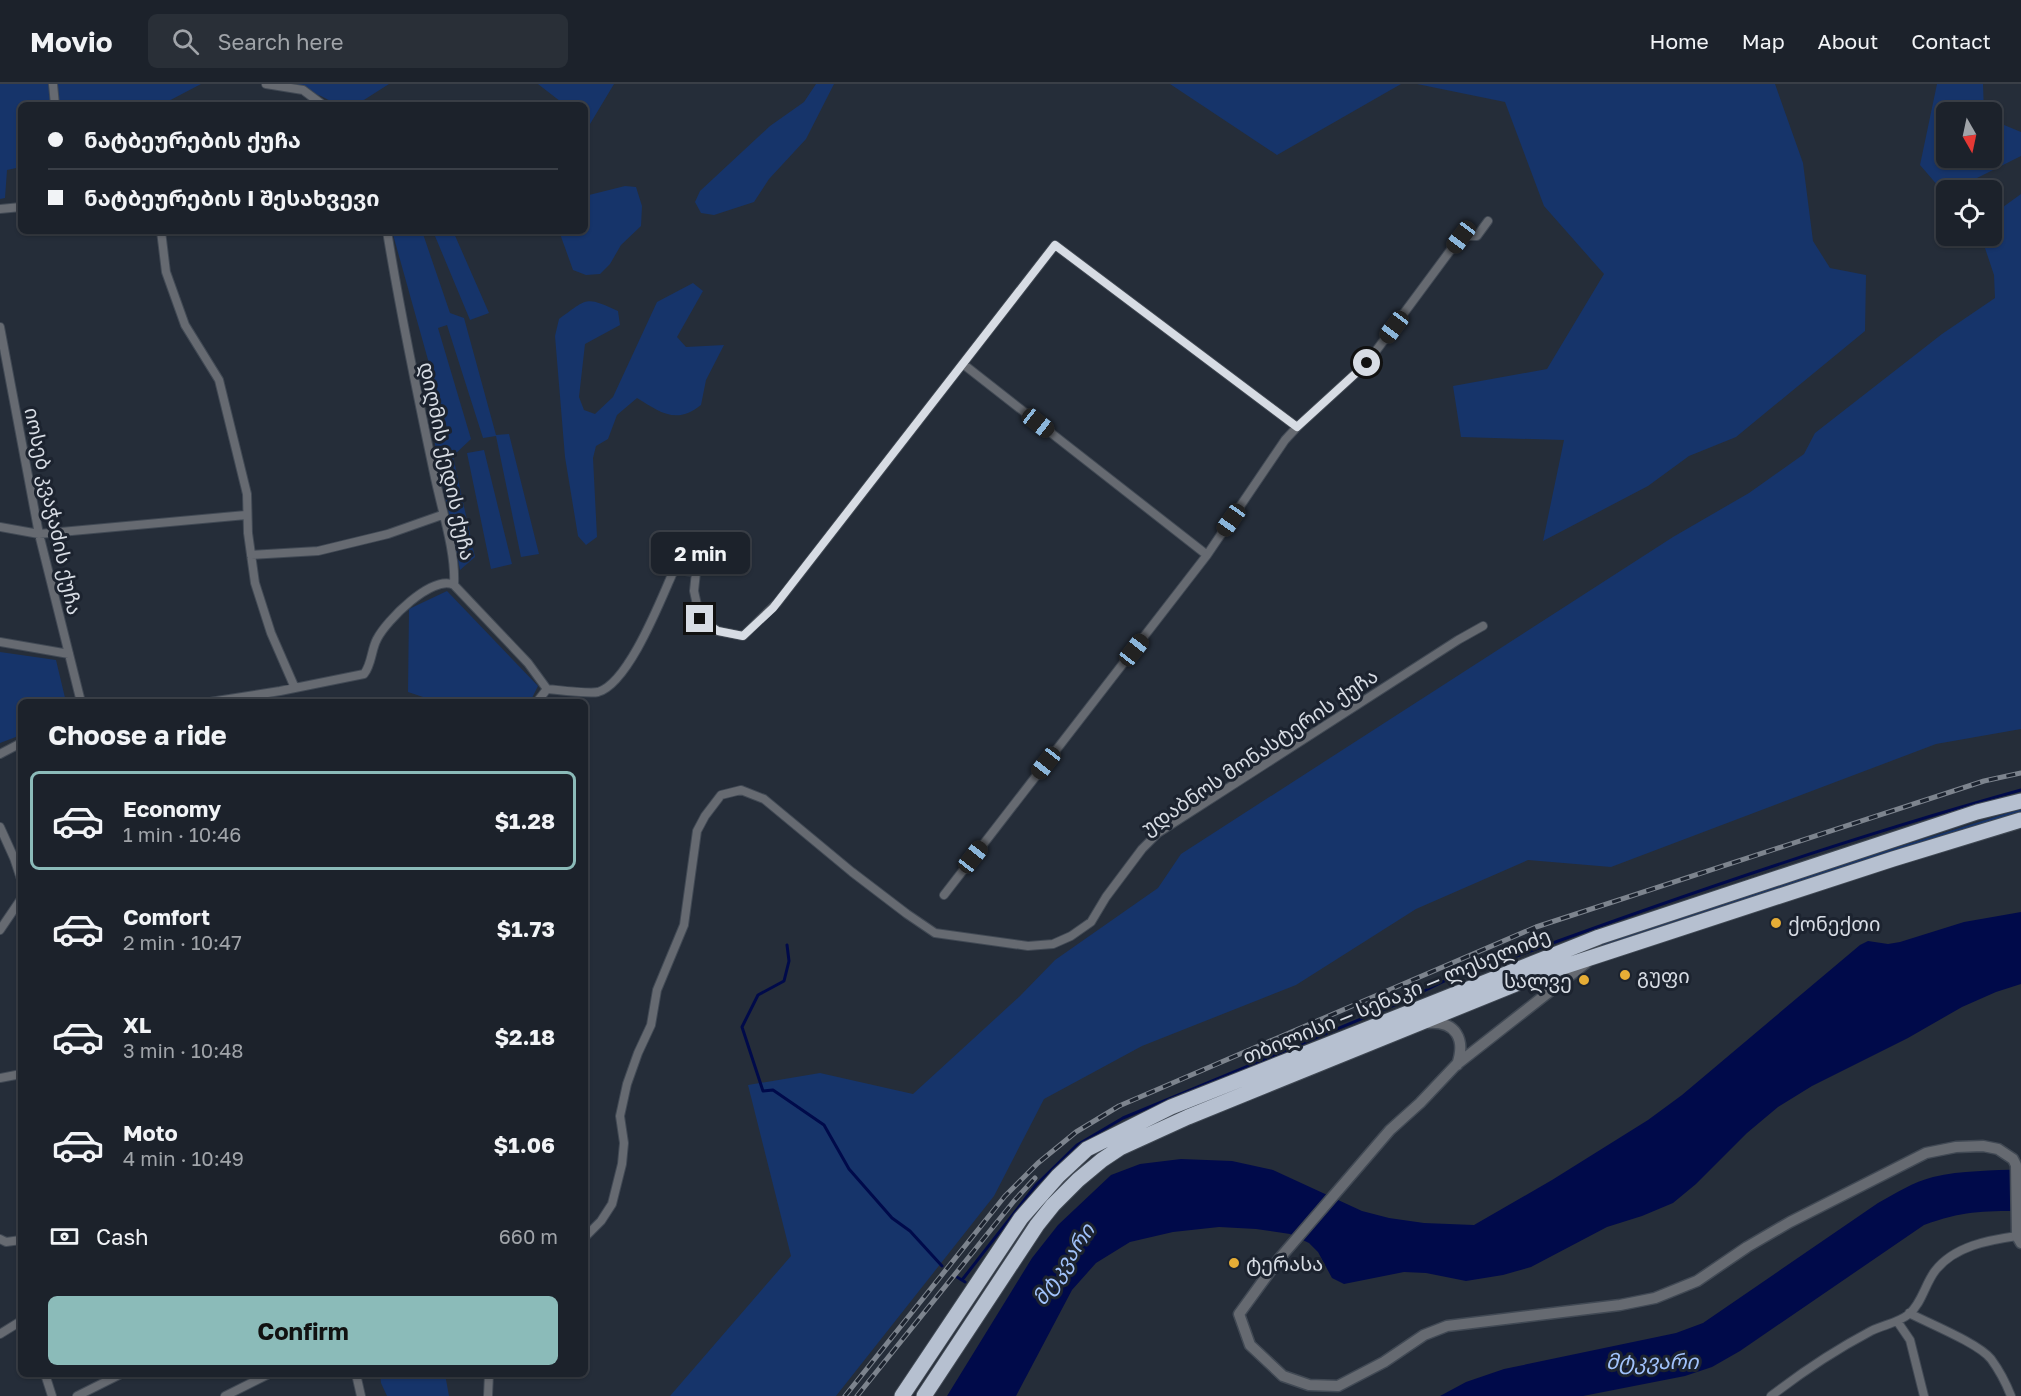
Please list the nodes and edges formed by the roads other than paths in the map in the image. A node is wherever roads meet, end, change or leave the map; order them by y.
1 (53, 84) edge
2 (266, 84) edge
3 (55, 102) edge
4 (319, 102) edge
5 (18, 207) edge
6 (0, 209) edge
7 (1488, 221) dead end
8 (161, 234) edge
9 (388, 234) edge
10 (0, 327) edge
11 (963, 364) junction
12 (1297, 427) junction
13 (246, 515) junction
14 (442, 515) junction
15 (0, 527) edge
16 (39, 534) junction
17 (251, 555) junction
18 (1207, 555) junction
19 (454, 585) junction
20 (1483, 626) dead end
21 (0, 642) edge
22 (69, 654) junction
23 (295, 688) junction
24 (547, 689) junction
25 (280, 691) junction
26 (80, 699) edge
27 (229, 699) edge
28 (273, 699) edge
29 (539, 699) edge
30 (18, 745) edge
31 (0, 754) edge
32 (2021, 801) edge
33 (2021, 819) edge
34 (0, 827) edge
35 (18, 870) edge
36 (944, 895) dead end
37 (18, 903) edge
38 (0, 930) edge
39 (1598, 954) junction
40 (1415, 1024) junction
41 (1456, 1065) junction
42 (18, 1075) edge
43 (0, 1078) edge
44 (2017, 1160) edge
45 (588, 1234) edge
46 (0, 1239) edge
47 (18, 1240) edge
48 (2019, 1240) edge
49 (1909, 1313) junction
50 (1897, 1321) junction
51 (18, 1323) edge
52 (0, 1334) edge
53 (46, 1377) edge
54 (115, 1377) edge
55 (263, 1377) edge
56 (357, 1377) edge
57 (489, 1377) edge
58 (52, 1396) edge
59 (77, 1396) edge
60 (225, 1396) edge
61 (361, 1396) edge
62 (488, 1396) edge
63 (903, 1396) edge
64 (924, 1396) edge
65 (1771, 1396) edge
66 (1924, 1396) edge
67 (2010, 1396) edge

1 - 3 street
2 - 4 street
5 - 6 street
7 - 12 street
8 - 13 street
9 - 14 street, დიღმის ქედის ქუჩა
10 - 16 street, იოსებ კვაჭაძის ქუჩა
11 - 12 street
11 - 18 street
11 - 24 street
12 - 18 street
13 - 16 street
13 - 17 street
14 - 17 street
14 - 19 street, დიღმის ქედის ქუჩა
15 - 16 street
16 - 22 street, იოსებ კვაჭაძის ქუჩა
17 - 23 street
18 - 36 street
19 - 23 street, დიღმის ქედის ქუჩა
19 - 24 street
20 - 45 street, უდაბნოს მონასტერის ქუჩა
21 - 22 street
22 - 26 street, იოსებ კვაჭაძის ქუჩა
23 - 25 street, დიღმის ქედის ქუჩა
24 - 29 street
25 - 27 street, დიღმის ქედის ქუჩა
25 - 28 street
30 - 31 street
32 - 63 highway, თბილისი — სენაკი — ლესელიძე
33 - 39 highway, თბილისი — სენაკი — ლესელიძე
34 - 35 street
37 - 38 street
39 - 40 highway, თბილისი — სენაკი — ლესელიძე
39 - 41 street
40 - 41 street
40 - 64 highway, თბილისი — სენაკი — ლესელიძე
41 - 44 street
42 - 43 street
44 - 48 street
46 - 47 street
48 - 49 street
49 - 50 street
49 - 67 street
50 - 65 street
50 - 66 street
51 - 52 street
53 - 58 street
54 - 59 street
55 - 60 street
56 - 61 street
57 - 62 street

